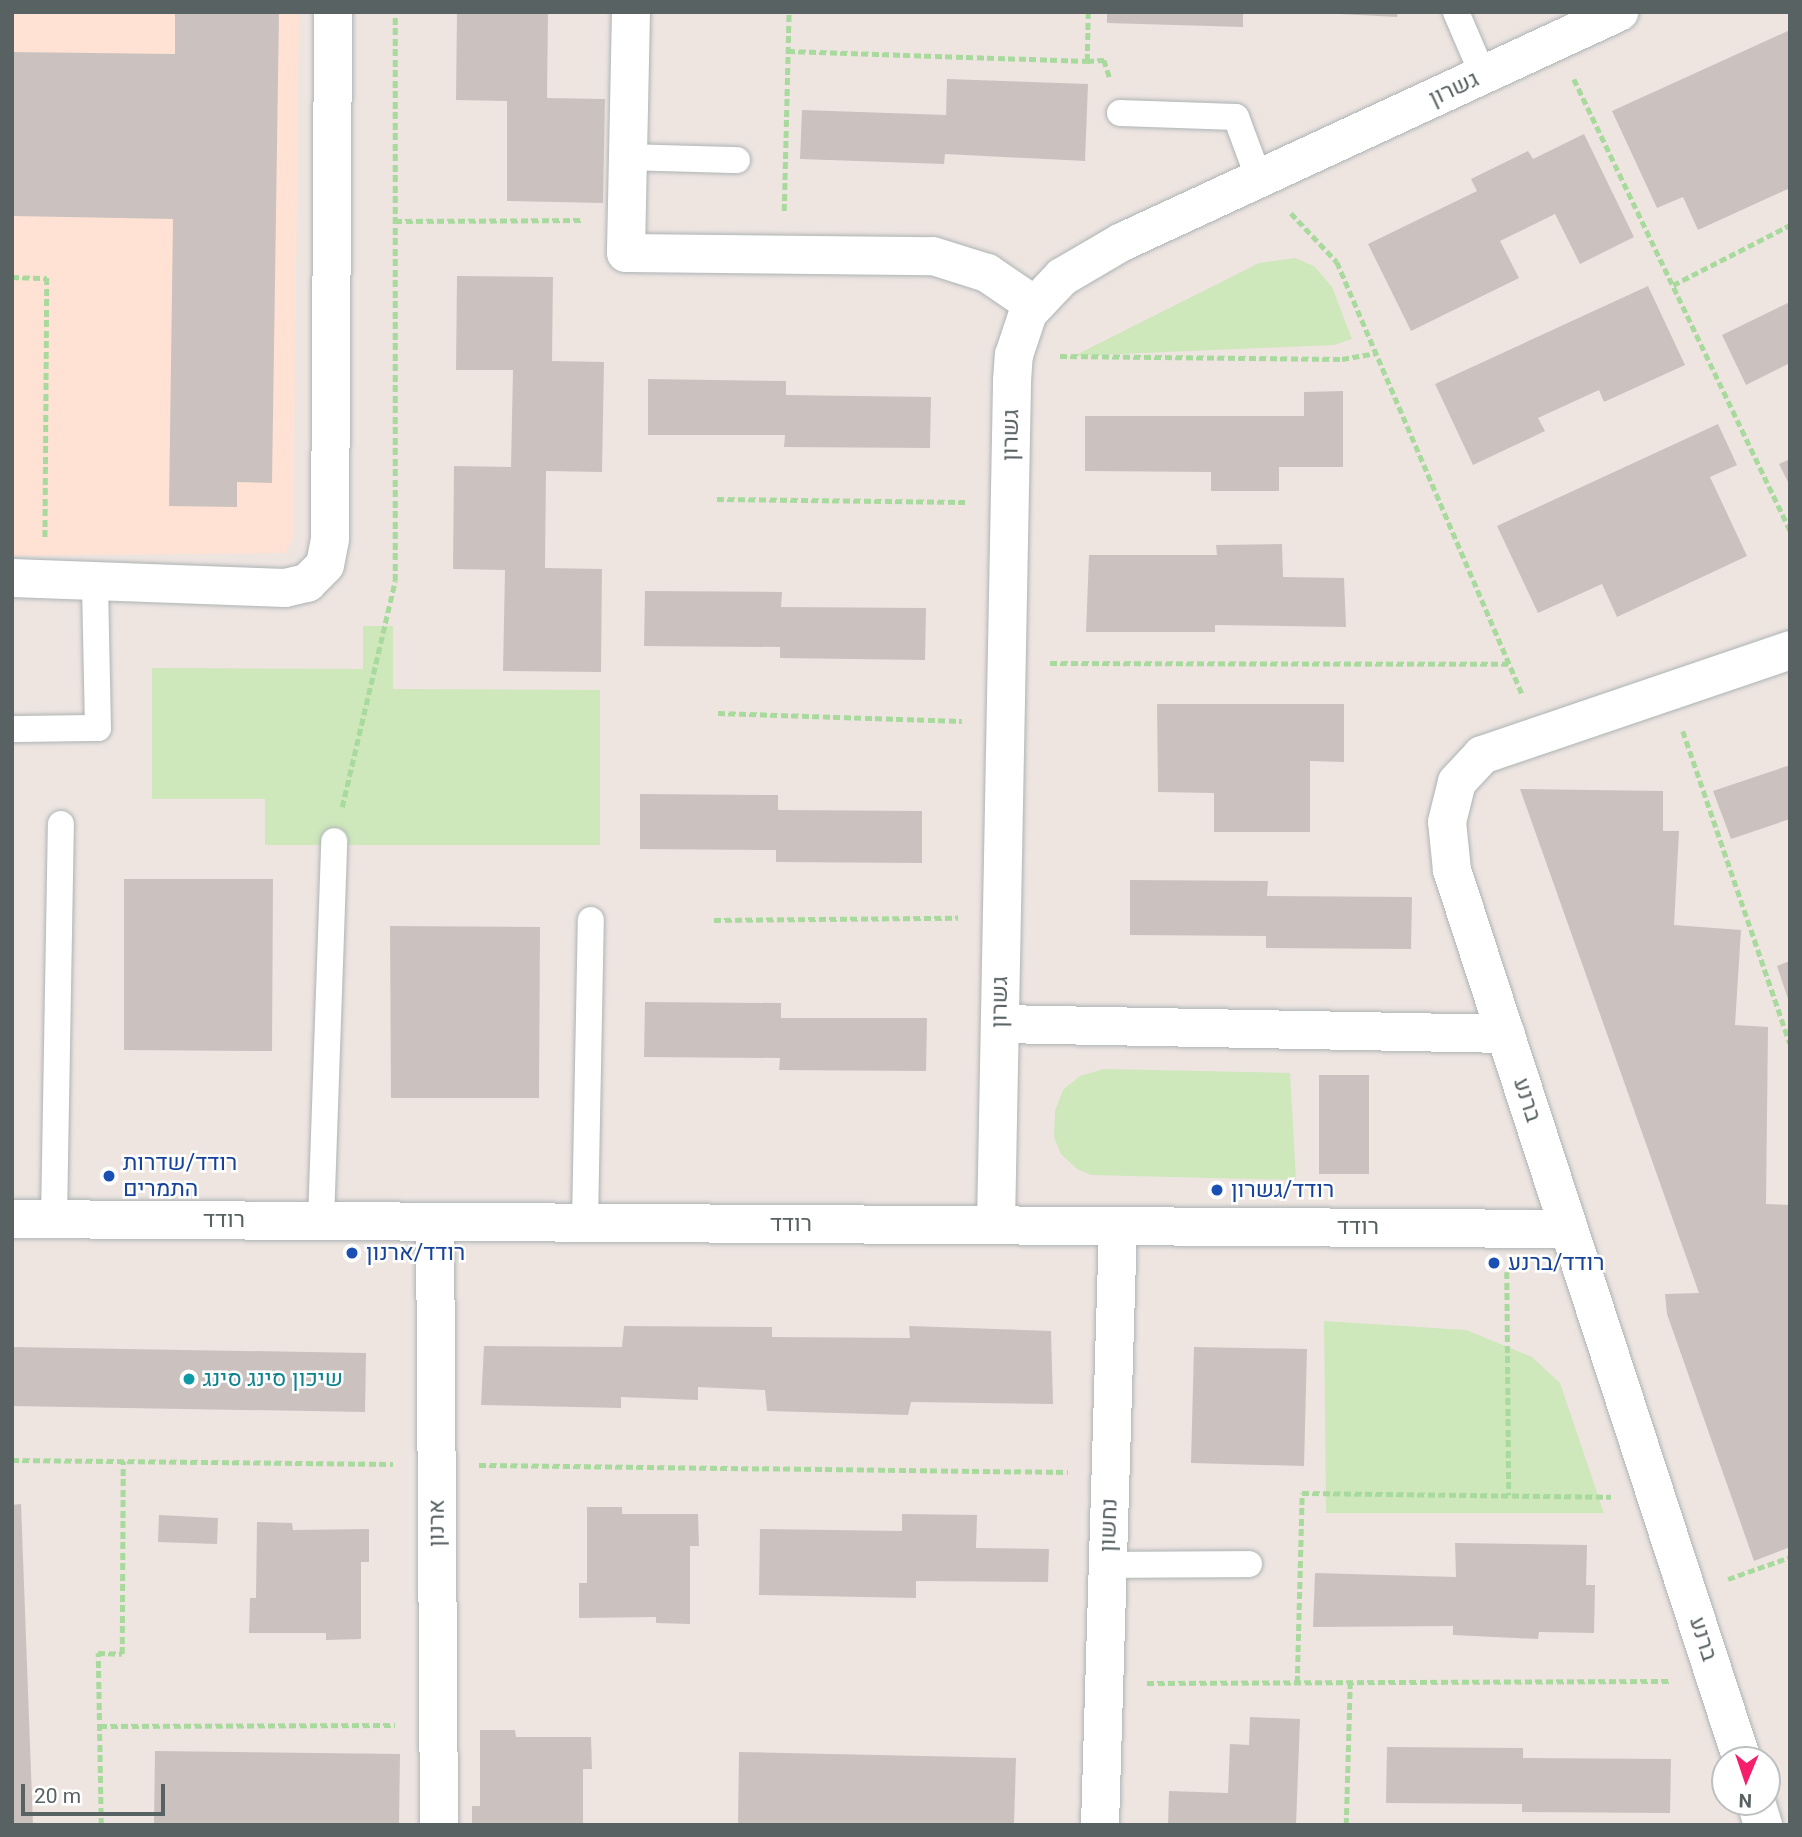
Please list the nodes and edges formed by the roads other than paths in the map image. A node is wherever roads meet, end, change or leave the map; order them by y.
1 (333, 12) edge
2 (631, 12) edge
3 (1455, 12) edge
4 (1619, 12) edge
5 (1483, 75) junction
6 (1120, 113) dead end
7 (628, 157) junction
8 (737, 160) dead end
9 (1259, 179) junction
10 (1034, 305) junction
11 (28, 579) edge
12 (95, 581) junction
13 (1790, 650) edge
14 (12, 729) edge
15 (61, 824) dead end
16 (334, 842) road end
17 (591, 920) dead end
18 (1000, 1024) junction
19 (1506, 1034) junction
20 (12, 1219) edge
21 (54, 1219) junction
22 (321, 1221) junction
23 (435, 1222) junction
24 (585, 1223) junction
25 (996, 1225) junction
26 (1118, 1226) junction
27 (1569, 1229) junction
28 (1249, 1564) dead end
29 (1108, 1565) junction
30 (1737, 1746) edge
31 (439, 1825) edge
32 (1100, 1825) edge

1 - 12 street
2 - 7 street
3 - 5 lane
4 - 5 street, גשרון
5 - 9 street, גשרון
6 - 9 lane
7 - 8 lane
7 - 10 street
9 - 10 street, גשרון
10 - 18 street, גשרון
11 - 12 street
12 - 14 lane
13 - 19 street, ברנע
15 - 21 lane
16 - 22 lane
17 - 24 lane
18 - 19 street
18 - 25 street, גשרון
19 - 27 street, ברנע
20 - 21 street, רודד
21 - 22 street, רודד
22 - 23 street, רודד
23 - 24 street, רודד
23 - 31 street, ארנון
24 - 25 street, רודד
25 - 26 street, רודד
26 - 27 street, רודד
26 - 29 street, נחשון
27 - 30 street, ברנע
28 - 29 lane
29 - 32 street, נחשון

